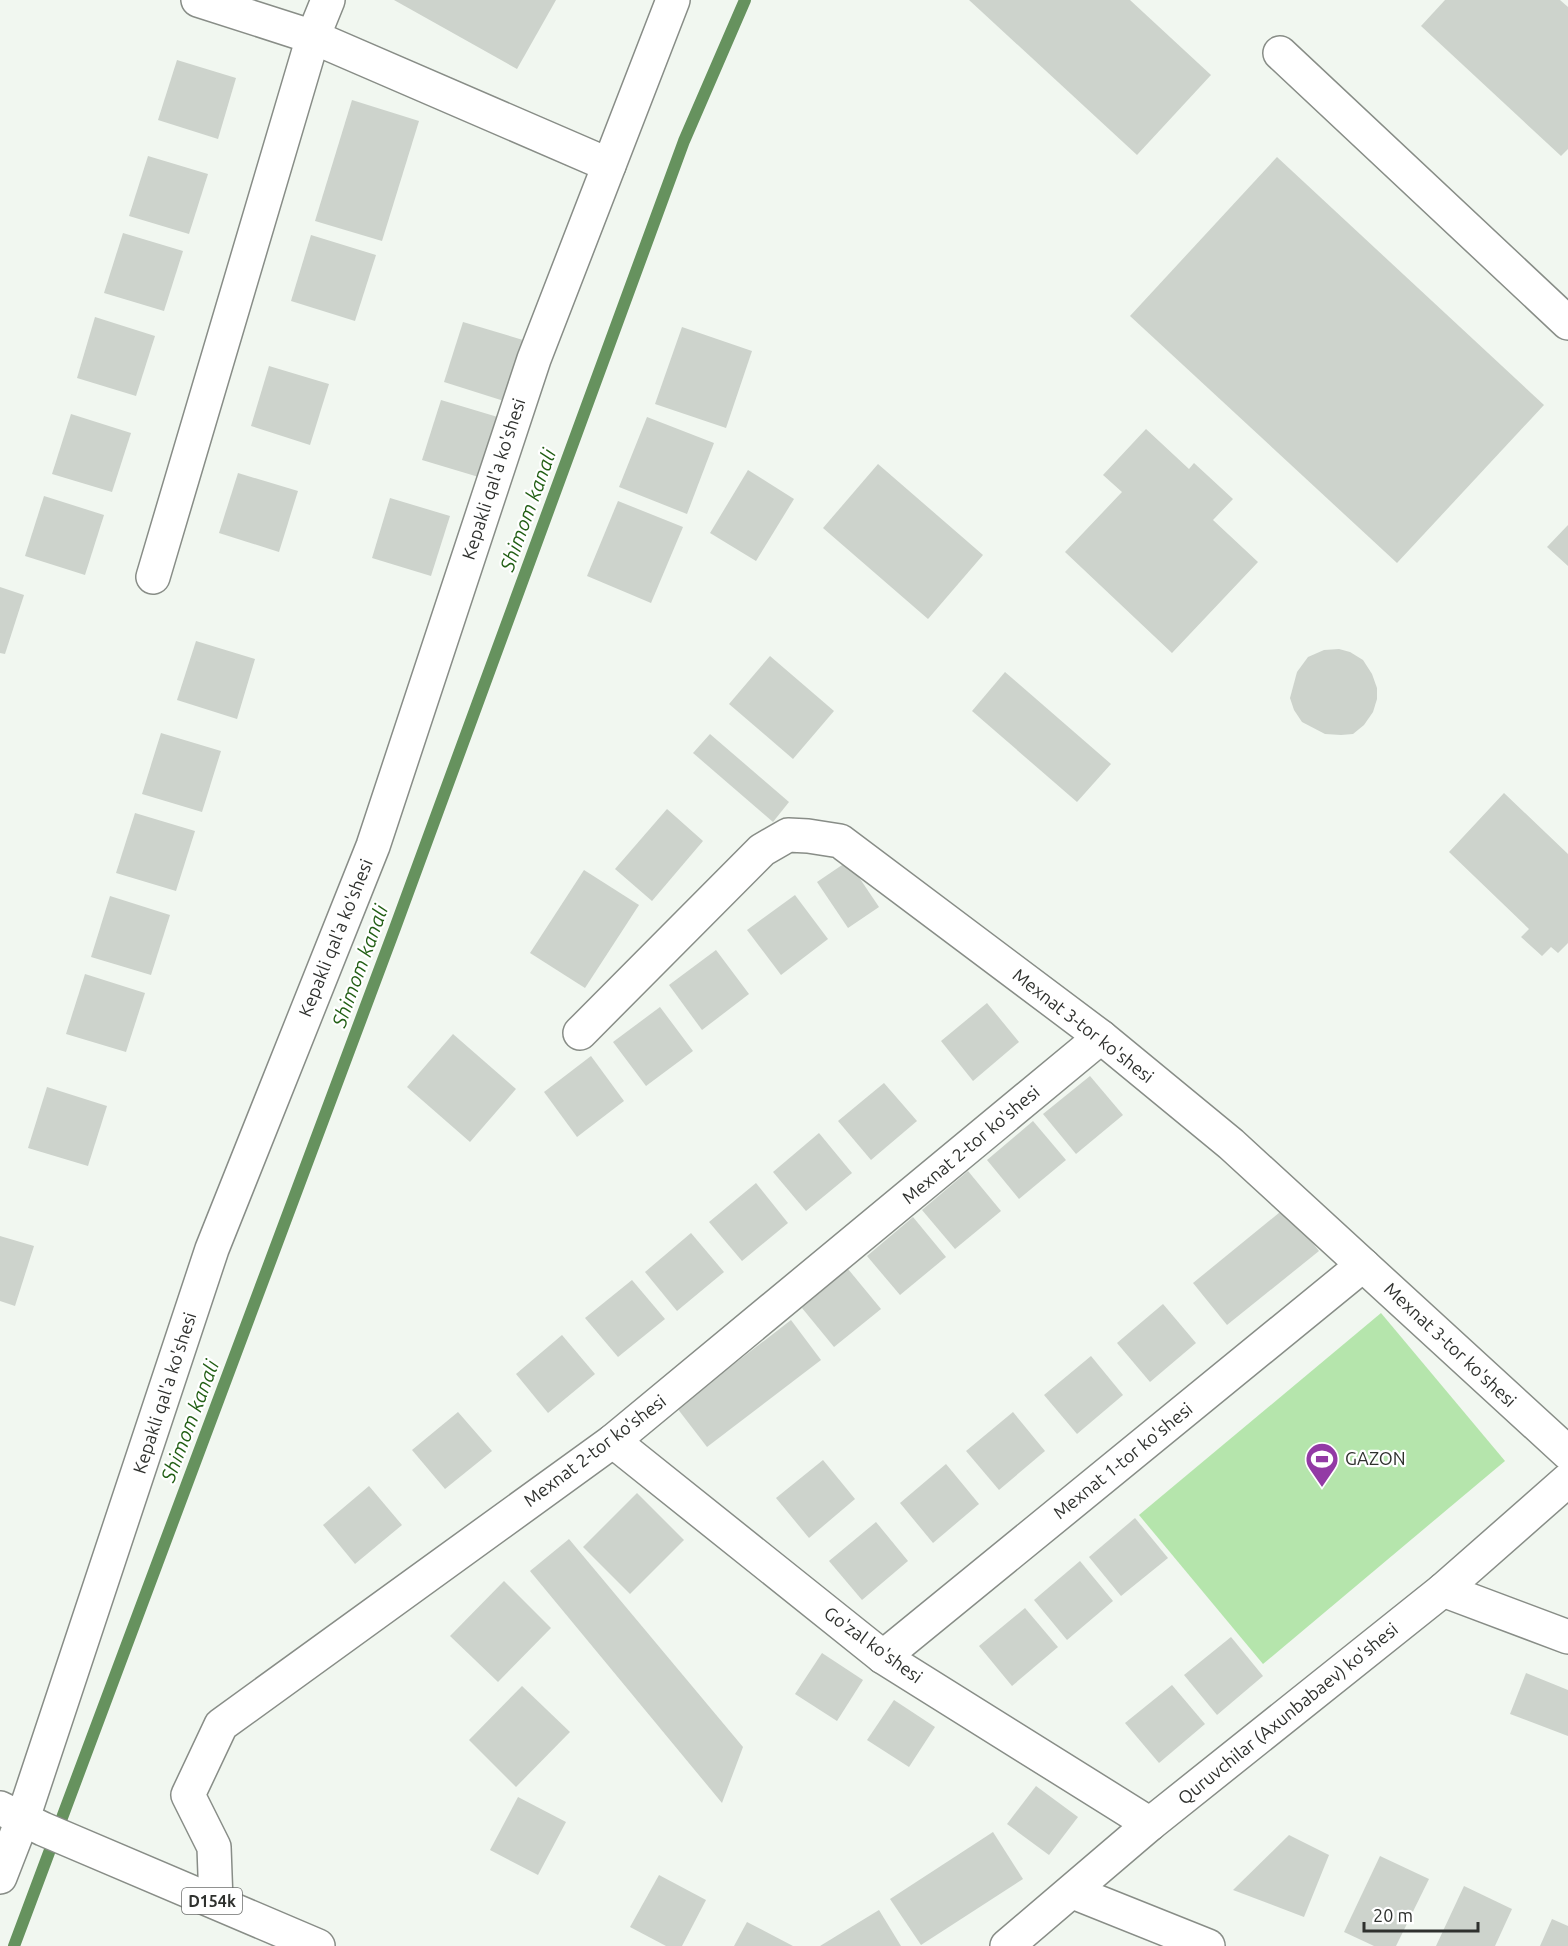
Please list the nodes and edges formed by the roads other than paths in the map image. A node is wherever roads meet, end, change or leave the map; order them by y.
1 (198, 0) edge
2 (328, 0) edge
3 (673, 0) edge
4 (313, 37) junction
5 (1280, 53) dead end
6 (609, 165) junction
7 (1568, 323) edge
8 (153, 577) dead end
9 (580, 1033) dead end
10 (1101, 1037) junction
11 (1363, 1265) junction
12 (613, 1441) junction
13 (1568, 1453) edge
14 (1568, 1480) edge
15 (1443, 1590) junction
16 (1568, 1637) edge
17 (883, 1657) junction
18 (22, 1818) edge
19 (1150, 1824) junction
20 (0, 1877) edge
21 (1073, 1892) junction
22 (216, 1902) junction
23 (318, 1946) edge
24 (1007, 1946) edge
25 (1208, 1946) edge

1 - 4 street
2 - 4 street
3 - 6 street, Kepakli qal'a ko'shesi
4 - 6 street
4 - 8 street
5 - 7 street
6 - 18 street, Kepakli qal'a ko'shesi
9 - 10 street, Mexnat 3-tor ko'shesi
10 - 11 street, Mexnat 3-tor ko'shesi
10 - 12 street, Mexnat 2-tor ko'shesi
11 - 13 street, Mexnat 3-tor ko'shesi
11 - 17 street, Mexnat 1-tor ko'shesi
12 - 17 street, Go'zal ko'shesi
12 - 22 street, Mexnat 2-tor ko'shesi
14 - 15 street, Quruvchilar (Axunbabaev) ko'shesi
15 - 16 street
15 - 19 street, Quruvchilar (Axunbabaev) ko'shesi
17 - 19 street, Go'zal ko'shesi
18 - 20 street, Kepakli qal'a ko'shesi
18 - 22 street, D154k
19 - 21 street, Quruvchilar (Axunbabaev) ko'shesi
21 - 24 street, Quruvchilar (Axunbabaev) ko'shesi
21 - 25 street
22 - 23 street, D154k

